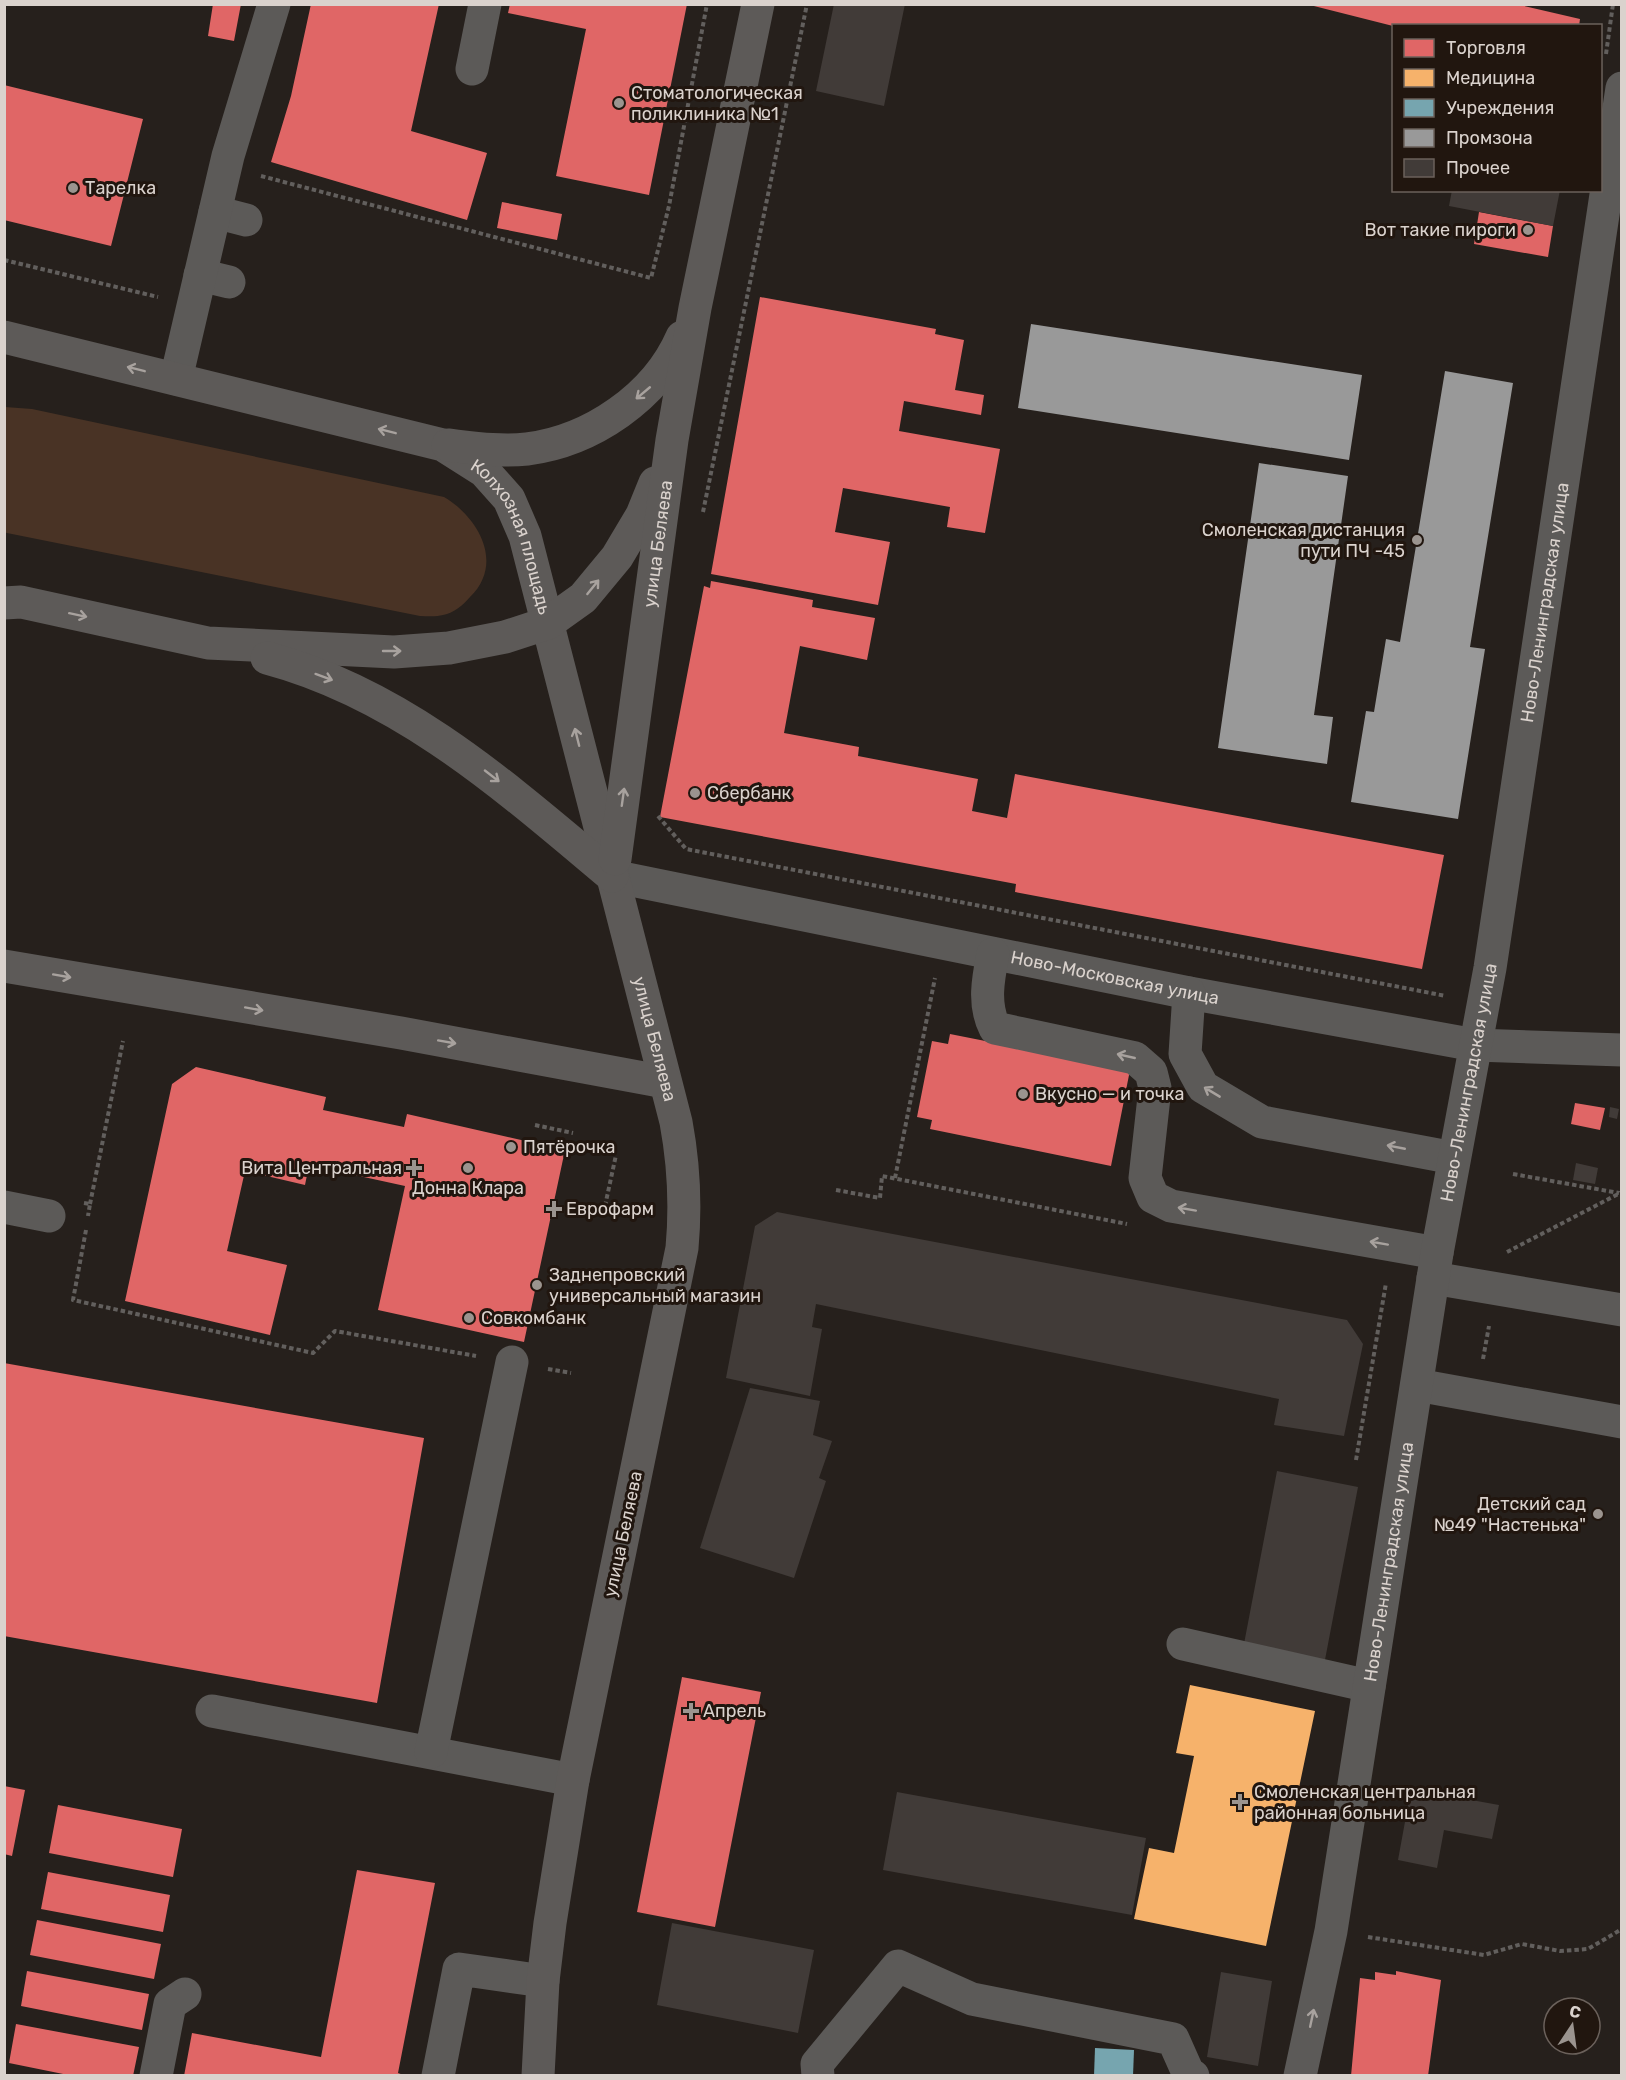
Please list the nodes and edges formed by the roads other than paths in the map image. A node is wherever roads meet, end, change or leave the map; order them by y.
1 (274, 4) edge
2 (485, 4) edge
3 (758, 4) edge
4 (472, 69) dead end
5 (1622, 88) edge
6 (215, 212) junction
7 (246, 220) dead end
8 (695, 308) junction
9 (10, 341) edge
10 (176, 379) junction
11 (672, 440) junction
12 (443, 445) junction
13 (10, 600) edge
14 (548, 623) junction
15 (208, 643) junction
16 (612, 876) junction
17 (993, 954) junction
18 (4, 966) edge
19 (1189, 993) junction
20 (1475, 1044) junction
21 (1622, 1050) edge
22 (665, 1082) junction
23 (1454, 1158) junction
24 (4, 1207) edge
25 (49, 1216) dead end
26 (1435, 1265) junction
27 (1622, 1310) edge
28 (512, 1362) road end
29 (1417, 1385) junction
30 (1622, 1422) edge
31 (1183, 1644) dead end
32 (1369, 1686) junction
33 (212, 1710) dead end
34 (431, 1752) junction
35 (573, 1780) junction
36 (543, 1981) junction
37 (185, 1994) dead end
38 (156, 2076) edge
39 (438, 2076) edge
40 (538, 2076) edge
41 (818, 2076) edge
42 (1193, 2076) edge
43 (1300, 2076) edge

1 - 6 street
2 - 4 street
3 - 8 main road, улица Беляева
5 - 20 street, Ново-Ленинградская улица
6 - 7 street
6 - 10 street
8 - 11 main road, улица Беляева
8 -> 12 main road
10 -> 9 main road, Колхозная площадь
12 -> 10 main road, Колхозная площадь
14 -> 11 main road
16 -> 11 main road, улица Беляева
12 - 14 main road, Колхозная площадь
13 -> 15 main road, Колхозная площадь
15 -> 14 main road, Колхозная площадь
16 -> 14 main road
15 -> 16 main road
16 - 17 street, Ново-Московская улица
16 - 22 main road, улица Беляева
17 - 19 street, Ново-Московская улица
26 -> 17 street
18 -> 22 main road
19 - 20 street, Ново-Московская улица
23 -> 19 street
20 - 21 street, Ново-Московская улица
20 - 23 street, Ново-Ленинградская улица
22 - 35 main road, улица Беляева
23 - 26 street, Ново-Ленинградская улица
24 - 25 street
26 - 27 street
26 - 29 street, Ново-Ленинградская улица
28 - 34 street
29 - 30 street
29 - 32 street, Ново-Ленинградская улица
31 - 32 street
43 -> 32 street, Ново-Ленинградская улица
33 - 34 street
34 - 35 street
35 - 36 main road, улица Беляева
36 - 39 street
36 - 40 main road, улица Беляева
37 - 38 street
41 - 42 street

